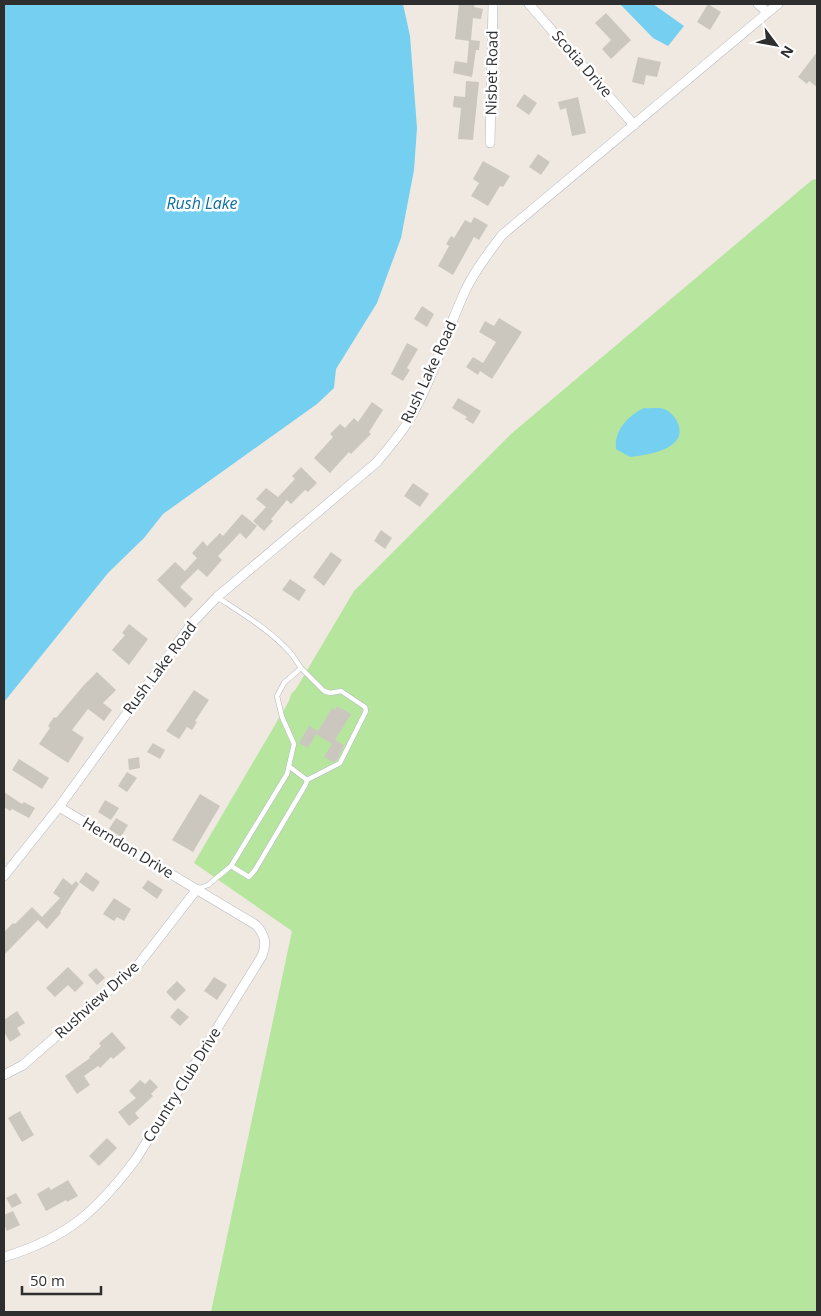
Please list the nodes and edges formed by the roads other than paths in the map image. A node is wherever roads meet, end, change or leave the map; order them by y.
1 (493, 4) edge
2 (529, 4) edge
3 (758, 4) edge
4 (778, 4) edge
5 (767, 12) junction
6 (634, 125) junction
7 (490, 143) dead end
8 (217, 598) junction
9 (302, 668) junction
10 (290, 767) junction
11 (307, 780) junction
12 (59, 806) junction
13 (231, 866) junction
14 (4, 876) edge
15 (197, 889) junction
16 (4, 1075) edge
17 (4, 1257) edge

1 - 7 street, Nisbet Road
2 - 6 street, Scotia Drive
3 - 5 street
4 - 5 street, Rush Lake Road
5 - 6 street, Rush Lake Road
6 - 8 street, Rush Lake Road
8 - 9 lane
8 - 12 street, Rush Lake Road
9 - 10 lane
9 - 11 lane
10 - 11 lane
10 - 13 lane
11 - 13 lane
12 - 14 street, Rush Lake Road
12 - 15 street, Herndon Drive
13 - 15 lane
15 - 16 street, Rushview Drive
15 - 17 street, Country Club Drive

